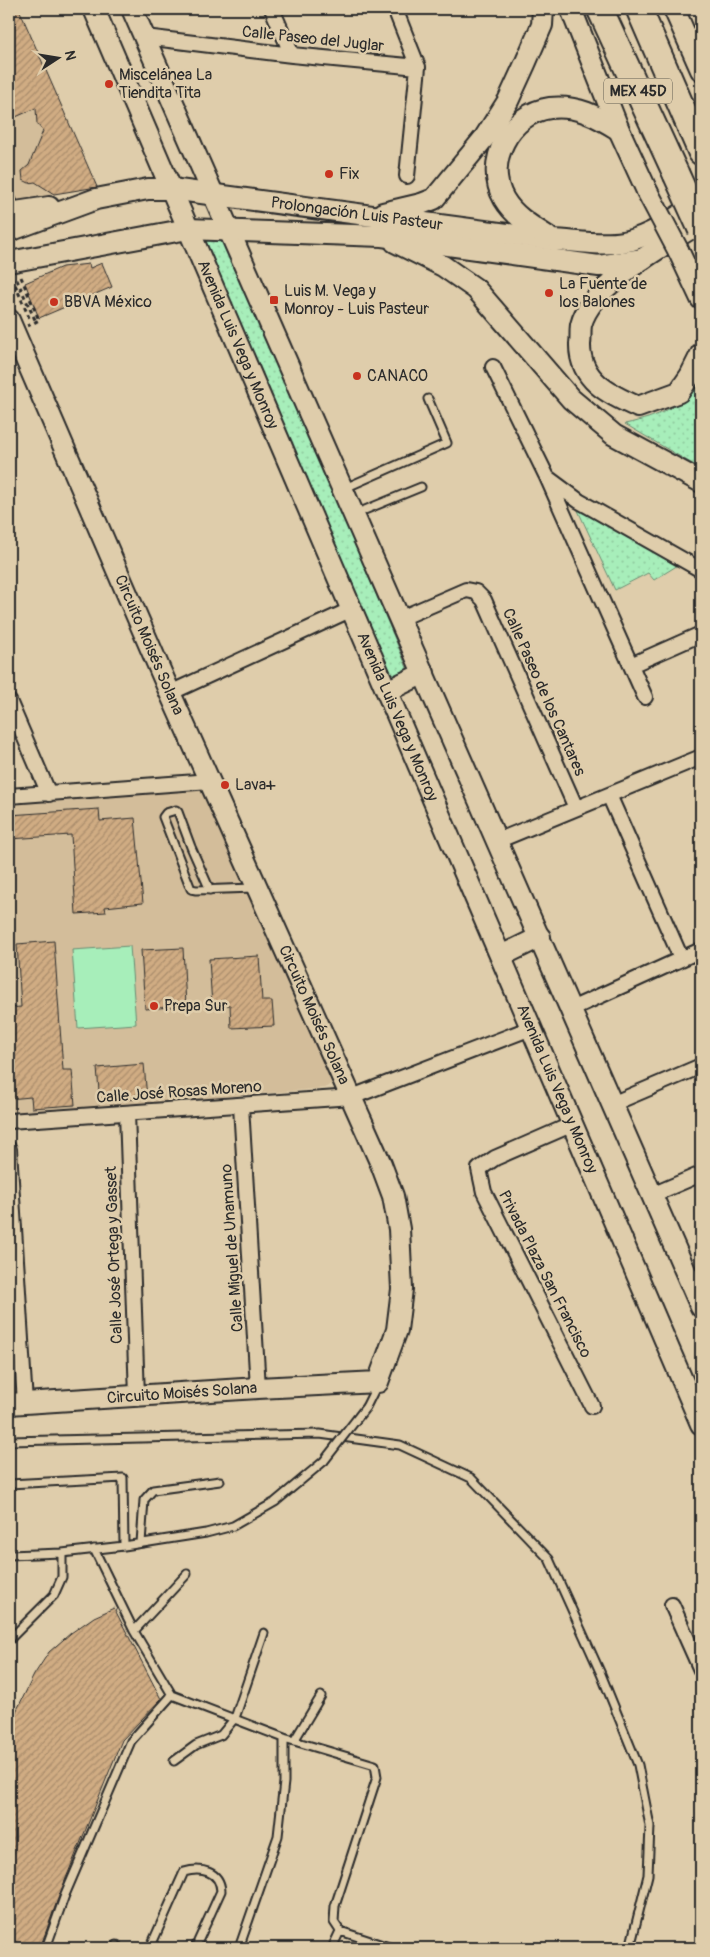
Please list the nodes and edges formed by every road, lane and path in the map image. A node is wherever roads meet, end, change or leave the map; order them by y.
1 (94, 9) edge
2 (132, 9) edge
3 (272, 9) edge
4 (395, 9) edge
5 (543, 9) edge
6 (570, 9) edge
7 (600, 9) edge
8 (639, 9) edge
9 (674, 9) edge
10 (145, 36) junction
11 (292, 55) junction
12 (418, 68) junction
13 (701, 70) edge
14 (619, 130) junction
15 (701, 152) edge
16 (407, 176) dead end
17 (171, 189) junction
18 (214, 195) junction
19 (96, 199) junction
20 (701, 200) edge
21 (11, 206) edge
22 (373, 216) junction
23 (701, 222) edge
24 (188, 229) junction
25 (701, 229) edge
26 (9, 231) edge
27 (230, 232) junction
28 (382, 236) junction
29 (553, 240) junction
30 (644, 260) junction
31 (11, 265) edge
32 (9, 284) edge
33 (700, 295) edge
34 (701, 315) edge
35 (30, 320) dead end
36 (35, 320) junction
37 (12, 327) edge
38 (701, 354) edge
39 (493, 366) dead end
40 (428, 399) dead end
41 (546, 477) junction
42 (701, 482) edge
43 (421, 487) dead end
44 (342, 489) junction
45 (354, 515) junction
46 (701, 570) edge
47 (352, 609) junction
48 (399, 619) junction
49 (701, 634) edge
50 (631, 665) junction
51 (424, 673) junction
52 (387, 691) junction
53 (170, 693) junction
54 (645, 697) dead end
55 (9, 701) edge
56 (701, 757) edge
57 (210, 781) junction
58 (49, 794) junction
59 (609, 795) junction
60 (9, 796) edge
61 (576, 808) junction
62 (497, 841) junction
63 (258, 888) junction
64 (210, 890) junction
65 (540, 937) junction
66 (701, 950) edge
67 (501, 956) junction
68 (681, 958) junction
69 (571, 1009) junction
70 (531, 1028) junction
71 (701, 1066) edge
72 (352, 1098) junction
73 (612, 1104) junction
74 (241, 1106) junction
75 (126, 1113) junction
76 (9, 1121) edge
77 (572, 1124) junction
78 (9, 1149) edge
79 (701, 1174) edge
80 (652, 1195) junction
81 (697, 1284) edge
82 (701, 1307) edge
83 (378, 1382) junction
84 (258, 1388) junction
85 (137, 1396) junction
86 (17, 1404) edge
87 (592, 1406) dead end
88 (701, 1424) edge
89 (9, 1441) edge
90 (220, 1482) dead end
91 (9, 1484) edge
92 (141, 1543) junction
93 (124, 1546) junction
94 (94, 1549) junction
95 (62, 1553) junction
96 (9, 1554) edge
97 (187, 1574) dead end
98 (672, 1604) dead end
99 (134, 1631) junction
100 (264, 1633) dead end
101 (9, 1640) edge
102 (701, 1670) edge
103 (172, 1695) junction
104 (321, 1696) dead end
105 (235, 1718) junction
106 (284, 1738) junction
107 (294, 1741) junction
108 (174, 1761) dead end
109 (340, 1931) junction
110 (46, 1948) edge
111 (150, 1948) edge
112 (195, 1948) edge
113 (239, 1948) edge
114 (332, 1948) edge
115 (392, 1948) edge
116 (628, 1948) edge

1 - 17 main road, Avenida Luis Vega y Monroy
2 - 10 main road
3 - 11 street
4 - 12 street
5 - 22 main road
6 - 14 main road
7 - 25 highway, MEX 45D, bridge
8 - 15 highway, MEX 45D
9 - 13 main road
10 - 11 street, Calle Paseo del Juglar
10 - 18 main road
11 - 12 street, Calle Paseo del Juglar
12 - 16 street
14 - 29 main road
14 - 33 main road, bridge
17 - 18 main road, Prolongación Luis Pasteur
17 - 19 main road, Prolongación Luis Pasteur
17 - 24 main road, Avenida Luis Vega y Monroy
18 - 22 main road, Prolongación Luis Pasteur
18 - 27 main road
19 - 21 main road
19 - 26 main road, Prolongación Luis Pasteur
20 - 29 main road, Prolongación Luis Pasteur
22 - 29 main road, Prolongación Luis Pasteur
23 - 30 main road, Prolongación Luis Pasteur
24 - 27 main road, Prolongación Luis Pasteur
24 - 31 main road, Prolongación Luis Pasteur
24 - 47 main road, Avenida Luis Vega y Monroy
27 - 28 main road, Prolongación Luis Pasteur
27 - 44 main road
28 - 30 main road, Prolongación Luis Pasteur
28 - 42 main road
30 - 38 main road
31 - 35 path, bridge
31 - 36 path
32 - 36 path, bridge
33 - 34 main road
36 - 37 path
37 - 53 main road, Circuito Moisés Solana
39 - 41 street
40 - 44 lane
41 - 46 street
41 - 50 street
43 - 45 lane
44 - 45 main road
45 - 48 main road
47 - 52 main road, Avenida Luis Vega y Monroy
47 - 53 street
48 - 51 main road
48 - 61 street, Calle Paseo de los Cantares
49 - 50 street
50 - 54 street
51 - 52 main road
51 - 62 main road
52 - 67 main road, Avenida Luis Vega y Monroy
53 - 57 main road, Circuito Moisés Solana
55 - 58 street
56 - 59 street
57 - 58 street
57 - 63 main road, Circuito Moisés Solana
58 - 60 street
59 - 61 street
59 - 68 street
61 - 62 street
62 - 65 main road
63 - 64 lane
63 - 72 main road, Circuito Moisés Solana
64 - 64 lane
65 - 67 main road
65 - 69 main road
66 - 68 street
67 - 70 main road, Avenida Luis Vega y Monroy
68 - 69 street
69 - 73 main road
70 - 72 street, Calle José Rosas Moreno
70 - 77 main road, Avenida Luis Vega y Monroy
71 - 73 street
72 - 74 street, Calle José Rosas Moreno
72 - 83 main road, Circuito Moisés Solana
73 - 80 main road
74 - 75 street, Calle José Rosas Moreno
74 - 84 street, Calle Miguel de Unamuno
75 - 76 street, Calle José Rosas Moreno
75 - 85 street, Calle José Ortega y Gasset
77 - 87 street, Privada Plaza San Francisco
77 - 88 main road, Avenida Luis Vega y Monroy
78 - 86 street
79 - 80 street
80 - 81 main road
81 - 82 main road
83 - 84 main road, Circuito Moisés Solana
83 - 92 lane, bridge
84 - 85 main road, Circuito Moisés Solana
85 - 86 main road, Circuito Moisés Solana
89 - 116 lane
90 - 92 lane
91 - 93 lane
92 - 93 lane
93 - 94 lane
94 - 95 lane
94 - 99 lane
95 - 96 lane
95 - 101 lane
97 - 99 lane
98 - 102 street
99 - 103 lane
100 - 105 lane
103 - 105 lane
103 - 110 lane
104 - 107 lane
105 - 106 lane
105 - 108 lane
106 - 107 lane
106 - 113 lane
107 - 109 lane
109 - 114 lane
109 - 115 lane
111 - 112 lane

